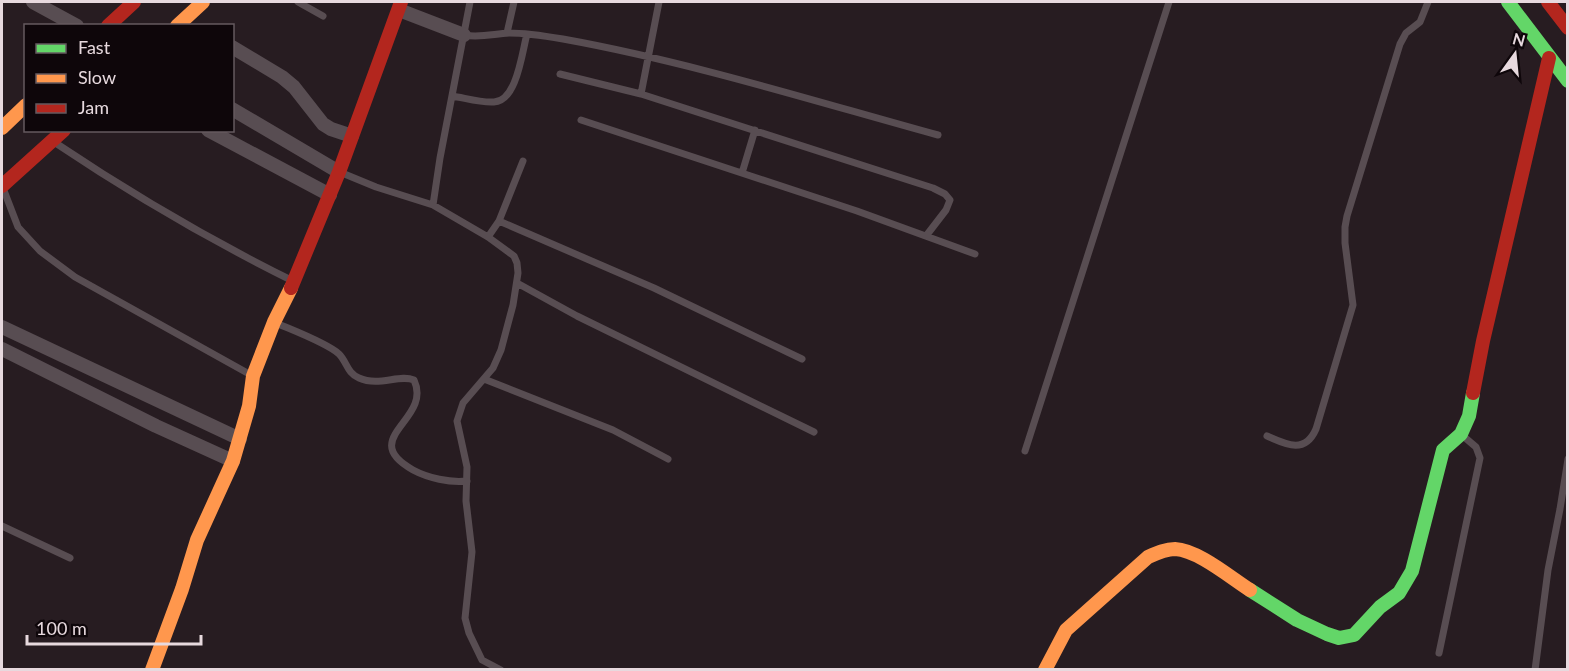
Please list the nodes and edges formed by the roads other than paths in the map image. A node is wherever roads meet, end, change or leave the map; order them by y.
1 (33, 2) edge
2 (134, 2) edge
3 (203, 2) edge
4 (298, 2) edge
5 (470, 2) edge
6 (514, 2) edge
7 (659, 2) edge
8 (1168, 2) edge
9 (1428, 2) edge
10 (1508, 2) edge
11 (1548, 2) edge
12 (400, 6) edge
13 (323, 16) dead end
14 (187, 23) edge
15 (73, 24) edge
16 (110, 24) edge
17 (1568, 28) edge
18 (507, 33) junction
19 (527, 34) junction
20 (464, 35) junction
21 (234, 48) edge
22 (649, 57) junction
23 (1549, 58) junction
24 (560, 74) dead end
25 (1568, 81) edge
26 (640, 94) junction
27 (452, 96) junction
28 (24, 107) edge
29 (234, 110) edge
30 (580, 120) dead end
31 (2, 128) edge
32 (755, 130) junction
33 (62, 132) edge
34 (212, 132) edge
35 (938, 135) dead end
36 (352, 136) junction
37 (54, 142) junction
38 (523, 161) dead end
39 (339, 172) junction
40 (742, 173) junction
41 (2, 185) edge
42 (330, 195) junction
43 (433, 205) junction
44 (499, 221) junction
45 (926, 236) junction
46 (488, 237) junction
47 (975, 254) dead end
48 (294, 281) junction
49 (516, 283) junction
50 (274, 322) junction
51 (2, 327) edge
52 (2, 349) edge
53 (802, 359) dead end
54 (253, 376) junction
55 (484, 379) junction
56 (814, 432) dead end
57 (1461, 434) junction
58 (1267, 436) dead end
59 (240, 439) junction
60 (1025, 451) dead end
61 (668, 459) dead end
62 (1568, 459) edge
63 (233, 461) junction
64 (467, 481) junction
65 (2, 526) edge
66 (70, 558) dead end
67 (1439, 653) dead end
68 (152, 669) edge
69 (501, 669) edge
70 (1045, 669) edge
71 (1535, 669) edge

1 - 15 street
2 - 16 street
3 - 14 street
4 - 13 lane
5 - 20 lane
6 - 18 lane
7 - 22 lane
8 - 60 lane
9 - 58 lane
10 - 23 street
11 - 17 street
12 - 20 street
12 - 36 street
18 - 19 lane
18 - 20 lane
19 - 22 lane
19 - 27 lane
20 - 27 lane
21 - 36 street
22 - 26 lane
22 - 35 lane
23 - 25 street
23 - 57 street
24 - 26 lane
26 - 32 lane
27 - 43 lane
28 - 31 street
29 - 39 street
30 - 40 lane
32 - 40 lane
32 - 45 lane
33 - 37 street
34 - 42 street
36 - 39 street
37 - 41 street
37 - 48 lane
38 - 44 lane
39 - 42 street
39 - 43 lane
40 - 45 lane
41 - 54 lane
42 - 48 street
43 - 46 lane
44 - 46 lane
44 - 53 lane
45 - 47 lane
46 - 49 lane
48 - 50 street
49 - 55 lane
49 - 56 lane
50 - 54 street
50 - 64 lane
51 - 59 street
52 - 63 street
54 - 59 street
55 - 61 lane
55 - 64 lane
57 - 67 lane
57 - 70 street
59 - 63 street
62 - 71 lane
63 - 68 street
64 - 69 lane
65 - 66 lane

